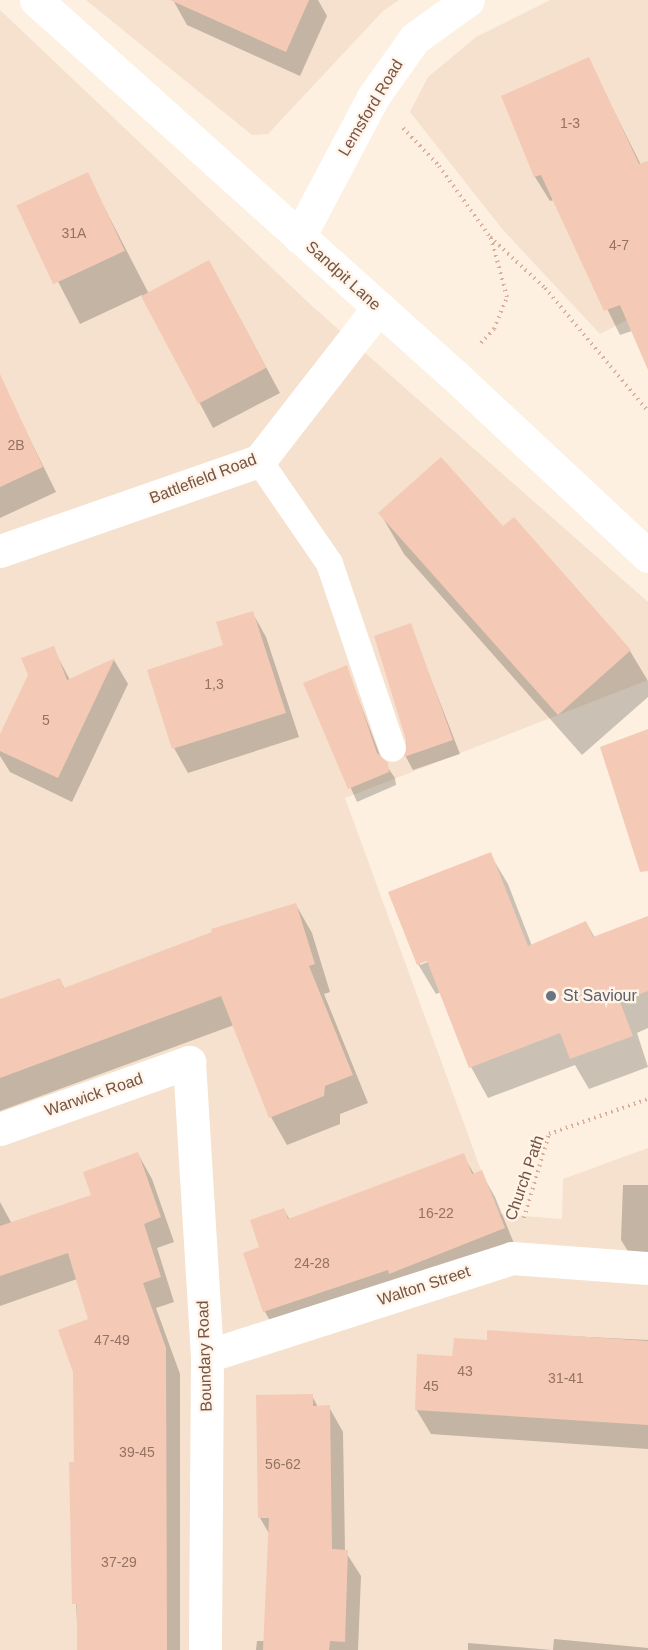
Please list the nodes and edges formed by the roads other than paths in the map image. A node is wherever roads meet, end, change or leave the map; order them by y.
1 (36, 0) edge
2 (468, 0) edge
3 (299, 237) junction
4 (378, 308) junction
5 (259, 461) junction
6 (0, 551) edge
7 (648, 556) edge
8 (392, 748) dead end
9 (189, 1062) joint
10 (0, 1129) edge
11 (648, 1268) edge
12 (207, 1356) junction
13 (206, 1650) edge

1 - 3 street, Sandpit Lane
2 - 3 street, Lemsford Road
3 - 4 street, Sandpit Lane
4 - 5 street, Battlefield Road
4 - 7 street, Sandpit Lane
5 - 6 street, Battlefield Road
5 - 8 lane
9 - 10 street, Warwick Road
9 - 12 street, Boundary Road
11 - 12 street, Walton Street
12 - 13 street, Boundary Road

